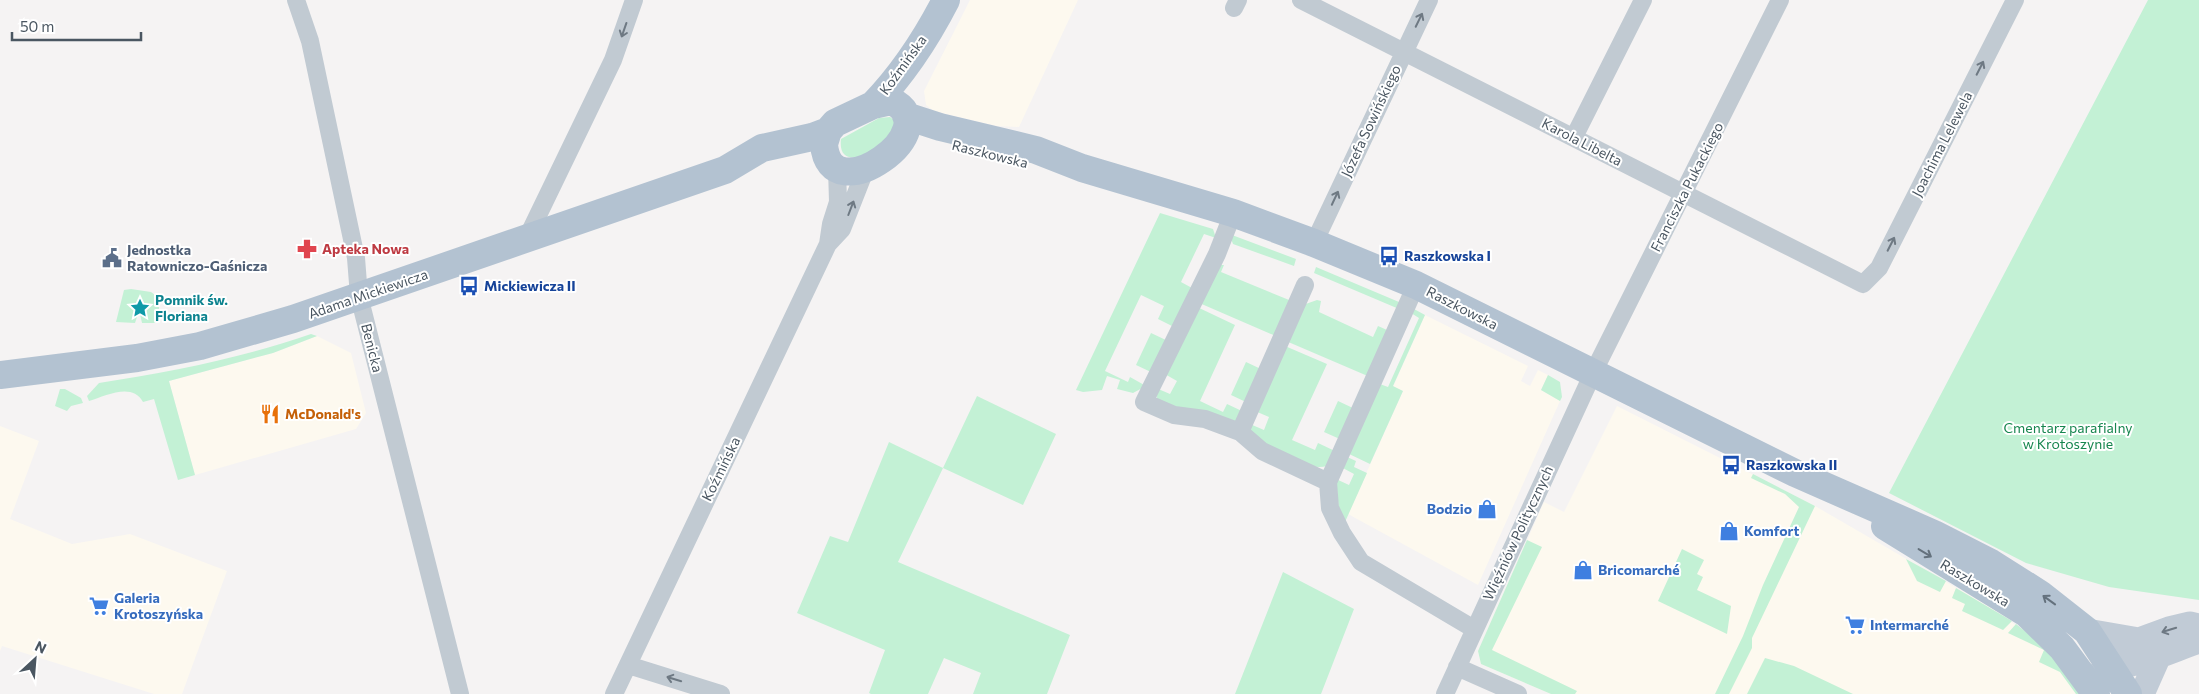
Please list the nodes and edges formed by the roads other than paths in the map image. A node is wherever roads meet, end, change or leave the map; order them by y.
1 (296, 0) edge
2 (634, 0) edge
3 (946, 0) edge
4 (1301, 0) edge
5 (1429, 0) edge
6 (1643, 0) edge
7 (1780, 0) edge
8 (2015, 0) edge
9 (933, 25) junction
10 (1403, 52) junction
11 (873, 105) junction
12 (905, 114) junction
13 (828, 130) junction
14 (1574, 137) junction
15 (899, 143) junction
16 (832, 164) junction
17 (866, 168) junction
18 (1082, 168) junction
19 (725, 170) junction
20 (1684, 193) junction
21 (1233, 213) junction
22 (526, 240) junction
23 (1314, 243) junction
24 (828, 244) junction
25 (1863, 284) joint
26 (1306, 285) dead end
27 (1416, 286) junction
28 (359, 296) junction
29 (5, 372) edge
30 (1593, 373) junction
31 (1240, 432) junction
32 (1328, 482) junction
33 (1826, 487) junction
34 (2199, 626) edge
35 (1474, 628) junction
36 (2087, 631) junction
37 (2139, 640) junction
38 (2199, 641) edge
39 (2158, 658) junction
40 (628, 665) junction
41 (1457, 667) junction
42 (2098, 681) edge
43 (460, 694) edge
44 (614, 694) edge
45 (721, 694) edge
46 (1445, 694) edge
47 (1518, 694) edge
48 (2128, 694) edge
49 (2142, 694) edge

1 - 28 street, Benicka
2 -> 22 street
3 - 9 main road, Koźmińska
4 - 10 street, Karola Libelta
10 -> 5 street, Józefa Sowińskiego
6 - 14 street
7 - 20 street, Franciszka Pukackiego
25 -> 8 street, Joachima Lelewela
9 - 11 main road, Koźmińska
9 - 12 main road, Koźmińska
10 - 14 street, Karola Libelta
23 -> 10 street, Józefa Sowińskiego
11 - 12 main road
11 - 13 main road
12 - 15 main road
12 - 18 main road, Raszkowska
13 - 16 main road
13 - 19 main road, Adama Mickiewicza
14 - 20 street, Karola Libelta
15 - 17 main road
15 - 18 main road, Raszkowska
16 - 17 main road
16 - 19 main road, Adama Mickiewicza
16 - 24 street, Koźmińska
24 -> 17 street, Koźmińska
18 - 21 main road, Raszkowska
19 - 22 main road, Adama Mickiewicza
20 - 25 street, Karola Libelta
20 - 30 street, Franciszka Pukackiego
21 - 23 main road, Raszkowska
21 - 31 street
22 - 28 main road, Adama Mickiewicza
23 - 27 main road, Raszkowska
24 - 40 street, Koźmińska
26 - 31 street
27 - 30 main road, Raszkowska
27 - 32 street
28 - 29 main road, Adama Mickiewicza
28 - 43 street, Benicka
30 - 33 main road, Raszkowska
30 - 35 street, Więźniów Politycznych
31 - 32 street
32 - 35 street
36 -> 33 main road, Raszkowska
33 -> 42 main road, Raszkowska
34 -> 37 street
35 - 41 street, Więźniów Politycznych
36 - 37 street
36 - 42 main road, Raszkowska
37 - 42 street
38 - 39 street
39 - 42 street
39 - 49 street
40 - 44 street, Koźmińska
45 -> 40 street
41 - 46 street, Więźniów Politycznych
41 - 47 street
42 - 48 main road

